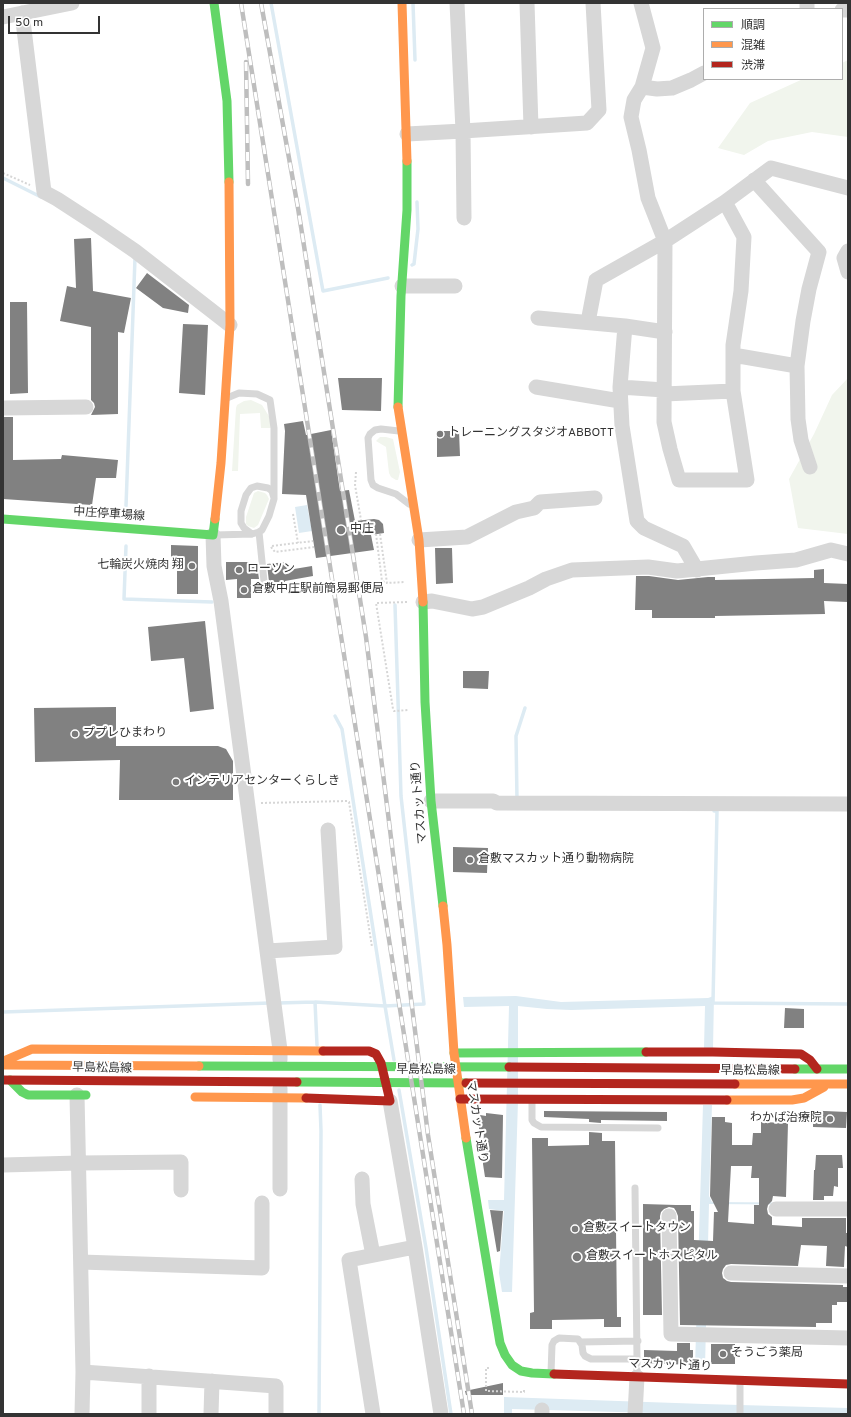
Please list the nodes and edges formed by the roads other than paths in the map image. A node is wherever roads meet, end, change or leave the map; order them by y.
1 (72, 3) edge
2 (214, 3) edge
3 (402, 3) edge
4 (457, 3) edge
5 (527, 3) edge
6 (593, 3) edge
7 (641, 3) edge
8 (22, 10) edge
9 (3, 18) edge
10 (703, 74) edge
11 (642, 87) junction
12 (532, 127) junction
13 (463, 131) junction
14 (413, 133) junction
15 (754, 180) junction
16 (848, 188) edge
17 (726, 202) junction
18 (464, 218) dead end
19 (665, 241) junction
20 (848, 251) edge
21 (848, 272) edge
22 (402, 286) junction
23 (455, 286) dead end
24 (538, 318) dead end
25 (588, 322) junction
26 (230, 325) junction
27 (625, 326) junction
28 (664, 332) junction
29 (733, 355) junction
30 (797, 366) junction
31 (536, 387) dead end
32 (733, 391) junction
33 (664, 392) junction
34 (620, 394) junction
35 (225, 399) junction
36 (86, 407) dead end
37 (3, 408) edge
38 (401, 432) junction
39 (810, 467) dead end
40 (408, 477) junction
41 (392, 493) junction
42 (595, 498) dead end
43 (274, 499) junction
44 (413, 508) junction
45 (3, 519) edge
46 (255, 533) junction
47 (213, 535) junction
48 (418, 540) junction
49 (848, 554) edge
50 (697, 570) junction
51 (265, 592) dead end
52 (415, 602) junction
53 (431, 801) junction
54 (848, 804) edge
55 (328, 830) dead end
56 (267, 951) junction
57 (280, 1050) junction
58 (454, 1053) junction
59 (3, 1062) edge
60 (3, 1065) edge
61 (817, 1069) junction
62 (848, 1069) edge
63 (7, 1080) edge
64 (830, 1084) junction
65 (848, 1084) edge
66 (77, 1095) junction
67 (93, 1095) dead end
68 (186, 1096) dead end
69 (280, 1098) junction
70 (460, 1099) junction
71 (532, 1099) junction
72 (390, 1101) junction
73 (658, 1128) dead end
74 (79, 1163) junction
75 (3, 1165) edge
76 (362, 1179) dead end
77 (635, 1188) dead end
78 (280, 1189) dead end
79 (181, 1190) dead end
80 (262, 1203) dead end
81 (776, 1209) dead end
82 (848, 1209) edge
83 (669, 1216) dead end
84 (415, 1247) junction
85 (373, 1255) junction
86 (81, 1262) junction
87 (731, 1273) dead end
88 (848, 1276) edge
89 (848, 1338) edge
90 (638, 1341) junction
91 (580, 1342) junction
92 (638, 1359) junction
93 (83, 1372) junction
94 (551, 1375) junction
95 (149, 1376) junction
96 (637, 1377) junction
97 (740, 1380) junction
98 (212, 1381) junction
99 (848, 1384) edge
100 (635, 1409) edge
101 (82, 1414) edge
102 (149, 1414) edge
103 (211, 1414) edge
104 (276, 1414) edge
105 (373, 1414) edge
106 (441, 1414) edge
107 (740, 1414) edge

1 - 8 street
2 - 26 main road
3 - 14 main road, マスカット通り
4 - 13 street
5 - 12 street
6 - 12 street
7 - 11 street
8 - 9 street
8 - 26 street
10 - 11 street
11 - 19 street
12 - 13 street
13 - 14 street
13 - 18 street
14 - 22 main road, マスカット通り
15 - 16 street
15 - 17 street
15 - 30 street
17 - 19 street
17 - 29 street
19 - 25 street
19 - 28 street
20 - 21 street
22 - 23 street
22 - 38 main road, マスカット通り
24 - 25 street
25 - 27 street
26 - 35 main road
27 - 28 street
27 - 34 street
28 - 33 street
29 - 30 street
29 - 32 street
30 - 39 street
31 - 34 street
32 - 33 street
32 - 33 street
33 - 34 street
34 - 50 street
35 - 43 lane
35 - 47 main road
36 - 37 street
38 - 40 main road, マスカット通り
38 - 41 lane
40 - 41 lane
40 - 44 main road, マスカット通り
41 - 44 lane
42 - 48 street
43 - 46 lane
43 - 46 lane
44 - 48 main road, マスカット通り
45 - 47 main road, 中庄停車場線
46 - 47 lane
46 - 51 lane
47 - 56 street
48 - 52 main road, マスカット通り
49 - 50 street
50 - 52 street
52 - 53 main road, マスカット通り
53 - 54 street
53 - 58 main road, マスカット通り
55 - 56 street
56 - 57 street
57 - 59 main road
57 - 69 street
57 - 72 main road
58 - 61 main road
58 - 70 main road, マスカット通り
60 - 61 main road, 早島松島線
61 - 62 main road, 早島松島線
63 - 64 main road, 早島松島線
63 - 66 main road
64 - 65 main road, 早島松島線
64 - 71 main road
66 - 67 main road
66 - 74 street
68 - 69 main road
69 - 72 main road
69 - 78 street
70 - 71 main road
70 - 94 main road, マスカット通り
71 - 73 lane
72 - 84 street
74 - 75 street
74 - 79 street
74 - 86 street
76 - 85 street
77 - 90 lane
80 - 86 street
81 - 82 street
83 - 89 street
84 - 85 street
84 - 106 street
85 - 105 street
86 - 93 street
87 - 88 street
90 - 91 lane
90 - 92 lane
91 - 92 lane
91 - 94 lane
92 - 96 lane
93 - 95 street
93 - 101 street
94 - 96 main road, マスカット通り
95 - 98 street
95 - 102 street
96 - 97 main road, マスカット通り
96 - 100 street
97 - 99 main road, マスカット通り
97 - 107 lane
98 - 103 street
98 - 104 street

